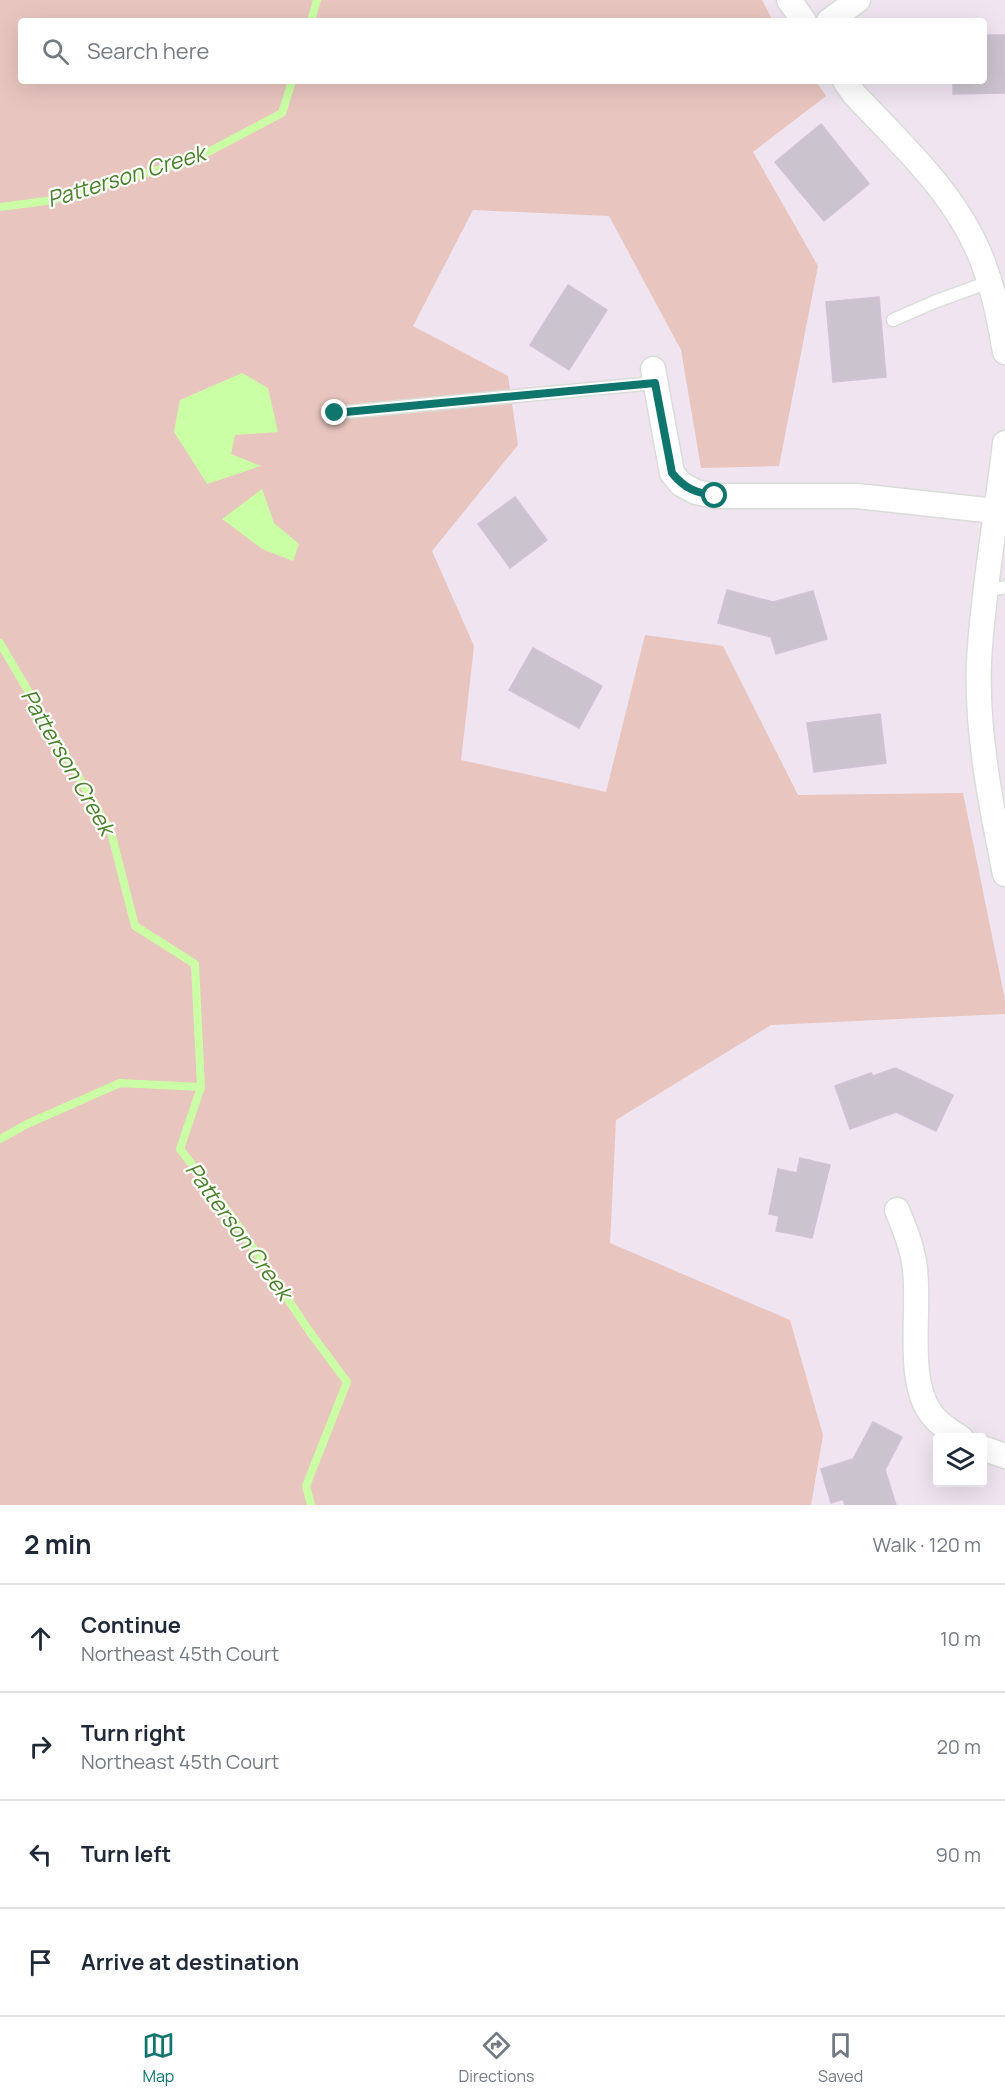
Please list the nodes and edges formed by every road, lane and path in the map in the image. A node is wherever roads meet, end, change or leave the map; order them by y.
1 (789, 0) edge
2 (858, 0) edge
3 (802, 18) edge
4 (833, 18) edge
5 (847, 84) edge
6 (989, 282) junction
7 (893, 320) dead end
8 (1005, 352) edge
9 (654, 376) joint
10 (335, 413) dead end
11 (1005, 443) edge
12 (995, 511) junction
13 (996, 589) edge
14 (1005, 874) edge
15 (897, 1210) dead end
16 (954, 1433) edge
17 (987, 1450) edge
18 (1005, 1456) edge

1 - 3 street
2 - 4 street
5 - 6 street
6 - 7 lane
6 - 8 street
9 - 10 lane
9 - 12 street
11 - 12 street
12 - 13 street
13 - 14 street
15 - 16 street
17 - 18 street

